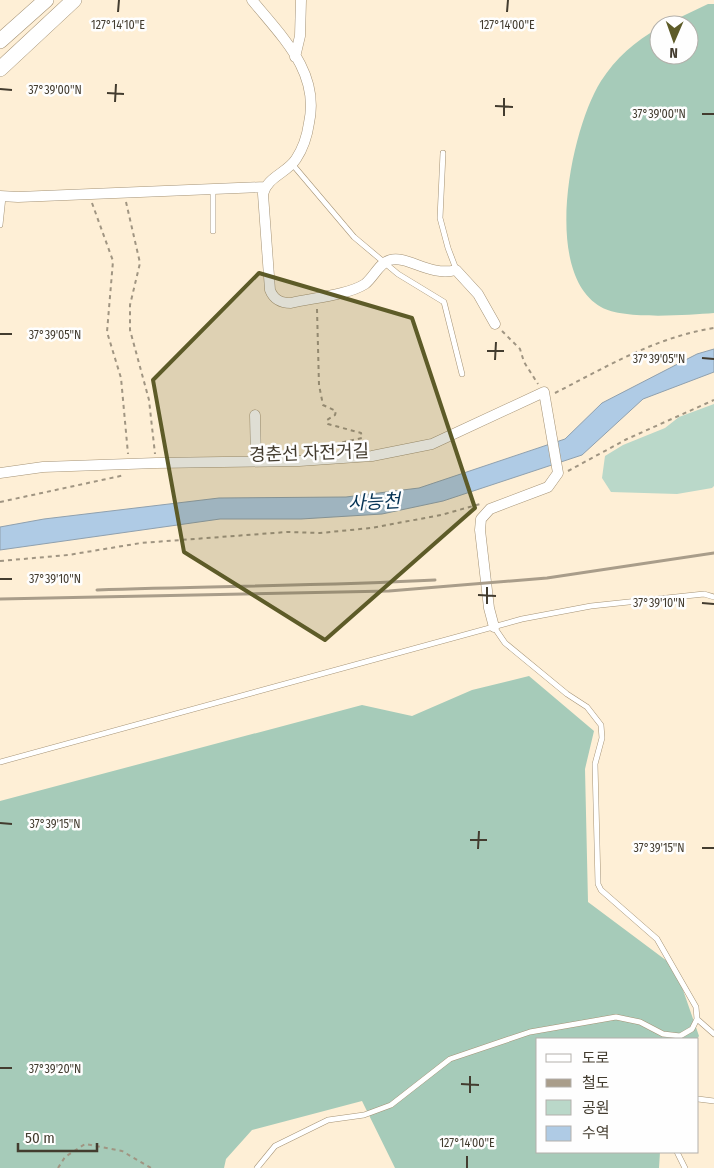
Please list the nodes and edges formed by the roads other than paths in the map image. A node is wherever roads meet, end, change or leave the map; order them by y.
1 (46, 0) edge
2 (74, 0) edge
3 (252, 0) edge
4 (301, 0) edge
5 (0, 40) edge
6 (295, 56) junction
7 (0, 69) edge
8 (443, 153) dead end
9 (293, 165) junction
10 (265, 187) junction
11 (213, 189) junction
12 (2, 196) edge
13 (0, 225) edge
14 (213, 231) dead end
15 (384, 263) junction
16 (456, 270) junction
17 (495, 324) road end
18 (462, 374) dead end
19 (255, 415) dead end
20 (256, 461) junction
21 (0, 473) edge
22 (714, 597) edge
23 (494, 627) junction
24 (0, 762) edge
25 (697, 1019) junction
26 (714, 1034) edge
27 (699, 1099) edge
28 (714, 1101) edge
29 (678, 1153) edge
30 (256, 1168) edge
31 (685, 1168) edge

1 - 5 street
2 - 7 street
3 - 6 street
4 - 6 street
6 - 9 street
8 - 16 lane
9 - 10 street
9 - 15 lane
10 - 11 street
10 - 15 street
11 - 12 street
11 - 14 lane
12 - 13 lane
15 - 16 street
15 - 18 lane
16 - 17 street
19 - 20 street
20 - 21 street
20 - 23 street
22 - 23 lane
23 - 24 lane
23 - 25 lane
25 - 26 lane
25 - 30 lane
27 - 28 lane
29 - 31 lane

